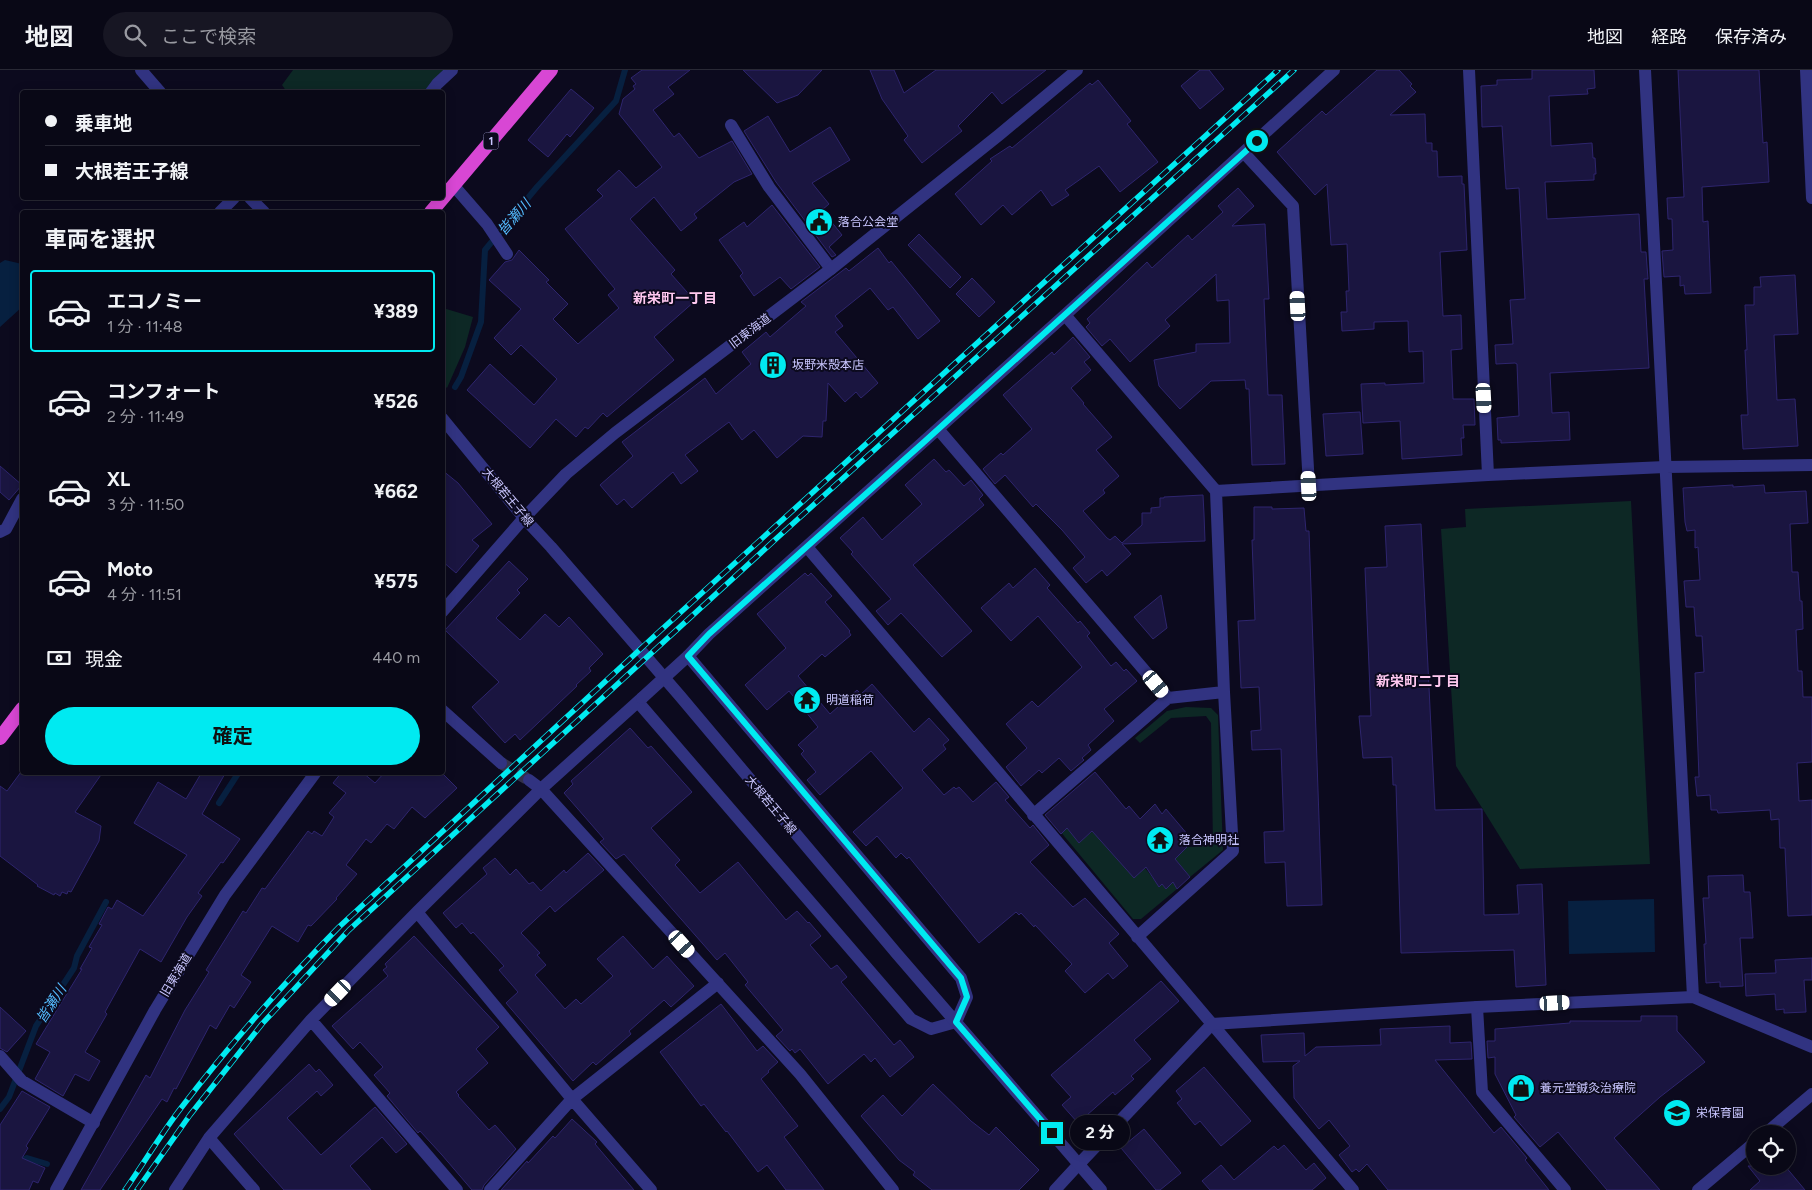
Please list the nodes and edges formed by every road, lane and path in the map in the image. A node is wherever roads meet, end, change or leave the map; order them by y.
1 (141, 70) edge
2 (452, 70) edge
3 (551, 70) edge
4 (1077, 70) edge
5 (1334, 70) edge
6 (1471, 70) edge
7 (1646, 70) edge
8 (1806, 70) edge
9 (158, 90) edge
10 (432, 90) edge
11 (731, 125) dead end
12 (1244, 153) junction
13 (454, 186) junction
14 (445, 196) edge
15 (1812, 198) edge
16 (232, 200) edge
17 (252, 200) edge
18 (442, 200) edge
19 (222, 210) edge
20 (262, 210) edge
21 (433, 210) edge
22 (504, 250) dead end
23 (831, 269) junction
24 (1065, 315) junction
25 (445, 422) edge
26 (938, 429) junction
27 (1812, 465) edge
28 (1665, 467) junction
29 (1488, 475) junction
30 (1309, 486) junction
31 (1216, 490) junction
32 (20, 502) edge
33 (524, 518) junction
34 (0, 532) edge
35 (807, 547) junction
36 (445, 609) edge
37 (688, 656) junction
38 (1224, 692) junction
39 (1168, 698) junction
40 (640, 700) junction
41 (20, 712) edge
42 (445, 713) edge
43 (0, 738) edge
44 (501, 762) tunnel mouth
45 (314, 775) edge
46 (529, 780) tunnel mouth
47 (541, 789) junction
48 (1033, 815) junction
49 (417, 912) junction
50 (1137, 937) junction
51 (718, 983) junction
52 (1693, 996) junction
53 (1477, 1007) junction
54 (311, 1020) junction
55 (956, 1022) junction
56 (1212, 1024) junction
57 (1812, 1047) edge
58 (0, 1056) edge
59 (1812, 1094) edge
60 (572, 1099) junction
61 (94, 1123) junction
62 (1776, 1125) edge
63 (209, 1138) junction
64 (1746, 1150) edge
65 (1079, 1164) junction
66 (56, 1190) edge
67 (175, 1190) edge
68 (254, 1190) edge
69 (457, 1190) edge
70 (490, 1190) edge
71 (651, 1190) edge
72 (893, 1190) edge
73 (1055, 1190) edge
74 (1102, 1190) edge
75 (1353, 1190) edge
76 (1565, 1190) edge
77 (1698, 1190) edge

1 - 9 street
2 - 10 street
3 - 13 highway, 1
4 - 23 street, 旧東海道
5 - 12 street
6 - 29 street
7 - 28 street
8 - 15 street
11 - 23 street
12 - 24 street
12 - 30 street
13 - 14 highway, 1
13 - 22 street
16 - 19 street
17 - 20 street
18 - 21 highway, 1
23 - 33 street, 旧東海道
24 - 26 street
24 - 31 street
25 - 33 street, 大根若王子線
26 - 35 street
26 - 39 street
27 - 28 street
28 - 29 street
28 - 52 street
29 - 30 street
30 - 31 street
31 - 38 street
32 - 34 street
33 - 36 street, 旧東海道
33 - 55 street, 大根若王子線
35 - 37 street
35 - 48 street
37 - 40 street, bridge
37 - 55 street
38 - 39 street
38 - 50 street
39 - 48 street
40 - 47 street
40 - 55 street
41 - 43 highway
42 - 44 street
45 - 61 street, 旧東海道
46 - 47 street
47 - 49 street
47 - 51 street
48 - 50 street
49 - 54 street
49 - 60 street
50 - 56 street
51 - 60 street
51 - 72 street
52 - 53 street
52 - 57 street
53 - 56 street
53 - 76 street
54 - 63 street
54 - 69 street
55 - 65 street, 大根若王子線
56 - 65 street
56 - 75 street
58 - 61 street
59 - 62 street
60 - 70 street
60 - 71 street
61 - 66 street, 旧東海道
63 - 67 street
63 - 68 street
64 - 77 street
65 - 73 street
65 - 74 street, 大根若王子線

